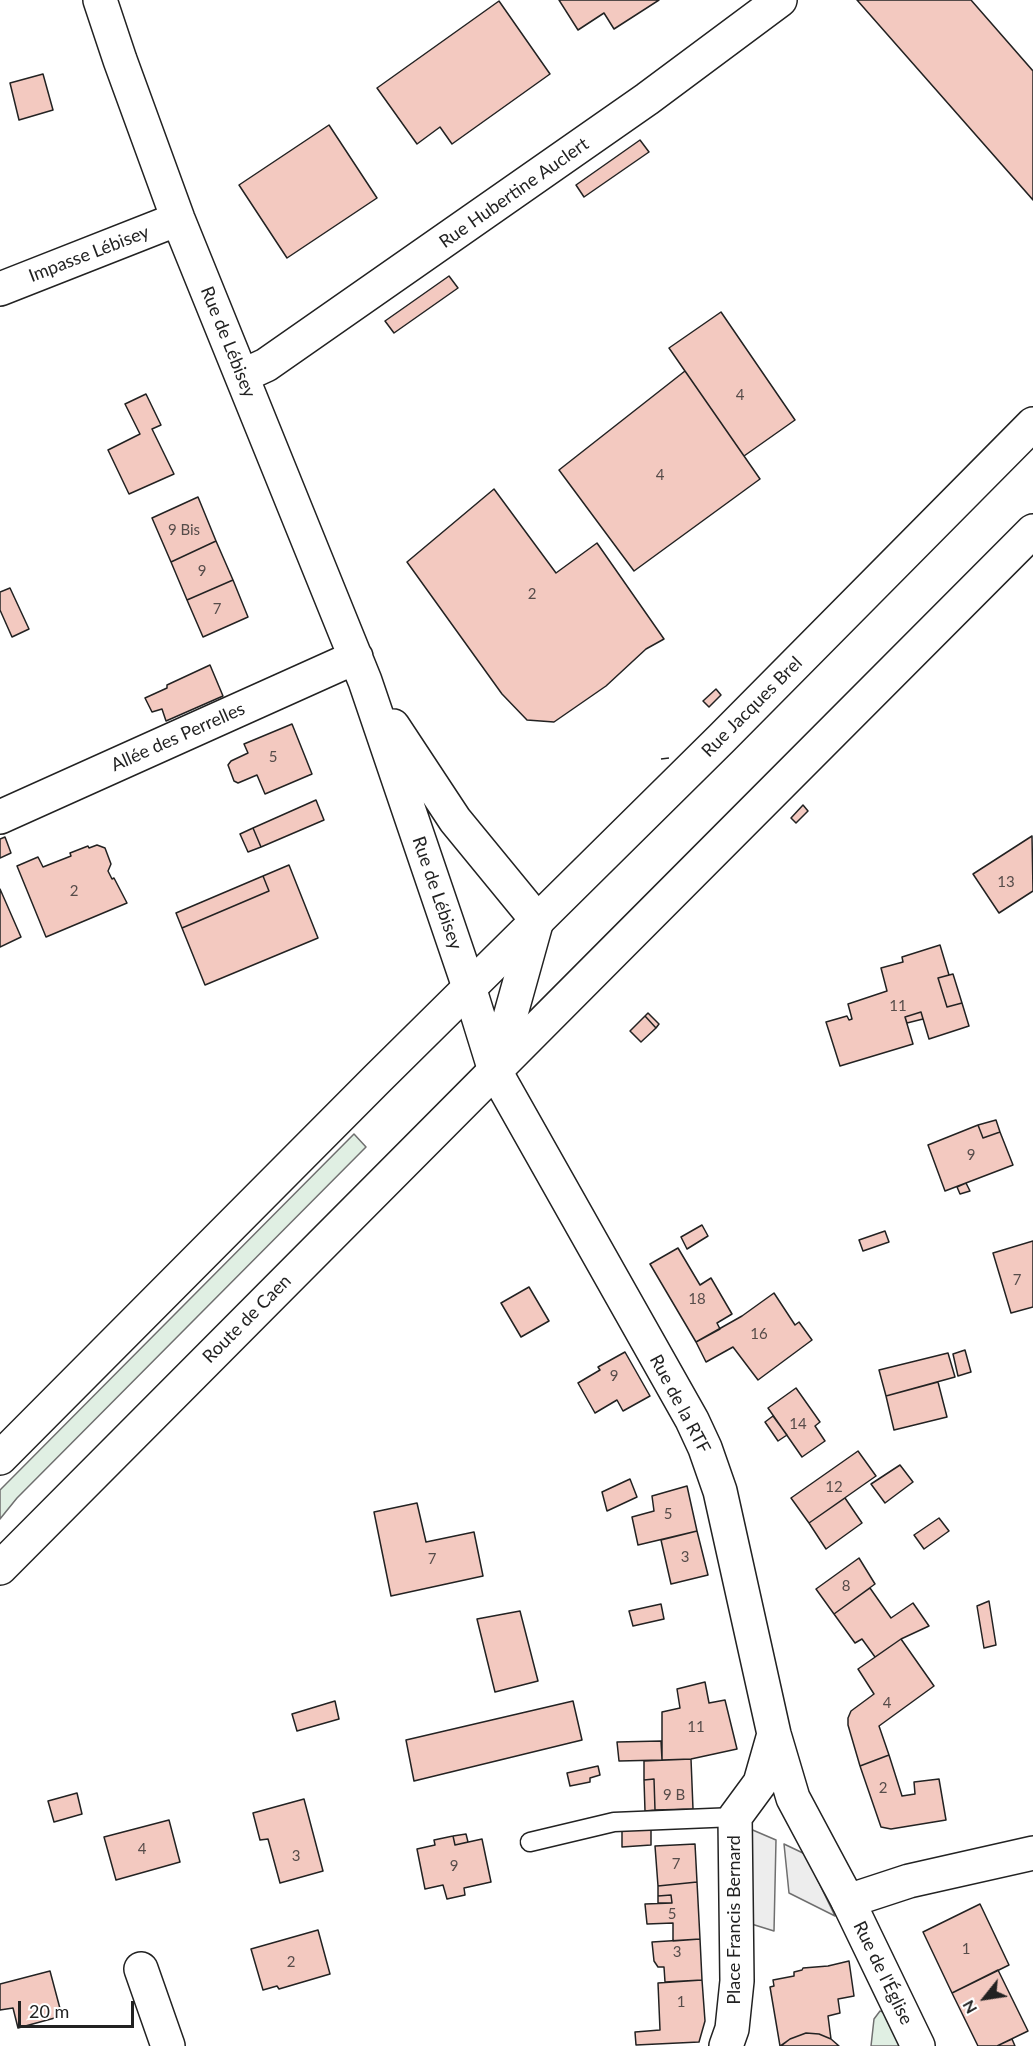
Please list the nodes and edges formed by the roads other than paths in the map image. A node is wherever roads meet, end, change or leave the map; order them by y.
1 (100, 0) edge
2 (780, 0) edge
3 (178, 219) junction
4 (0, 289) edge
5 (242, 376) junction
6 (1033, 424) edge
7 (1033, 531) edge
8 (361, 669) junction
9 (0, 817) edge
10 (537, 920) junction
11 (469, 987) junction
12 (495, 1071) junction
13 (512, 1102) joint
14 (0, 1458) edge
15 (0, 1568) edge
16 (774, 1734) junction
17 (735, 1817) junction
18 (530, 1842) dead end
19 (1033, 1853) edge
20 (848, 1901) junction
21 (141, 1969) dead end
22 (168, 2046) edge
23 (726, 2046) edge
24 (918, 2046) edge

1 - 3 street, Rue de Lébisey
2 - 5 street, Rue Hubertine Auclert
3 - 4 street, Impasse Lébisey
3 - 5 street, Rue de Lébisey
5 - 8 street, Rue de Lébisey
6 - 10 street, Rue Jacques Brel
7 - 12 street
8 - 9 street, Allée des Perrelles
8 - 10 street, Rue de Lébisey
8 - 11 street, Rue de Lébisey
10 - 11 street, Rue Jacques Brel
10 - 12 street
11 - 12 street, Rue de Lébisey
11 - 14 street
12 - 13 street, Rue de Lébisey
12 - 15 street, Route de Caen
13 - 16 street, Rue de la RTF
16 - 17 street, Place Francis Bernard
16 - 20 street
17 - 18 lane
17 - 23 street, Place Francis Bernard
19 - 20 street
20 - 24 street, Rue de l'Église
21 - 22 street

